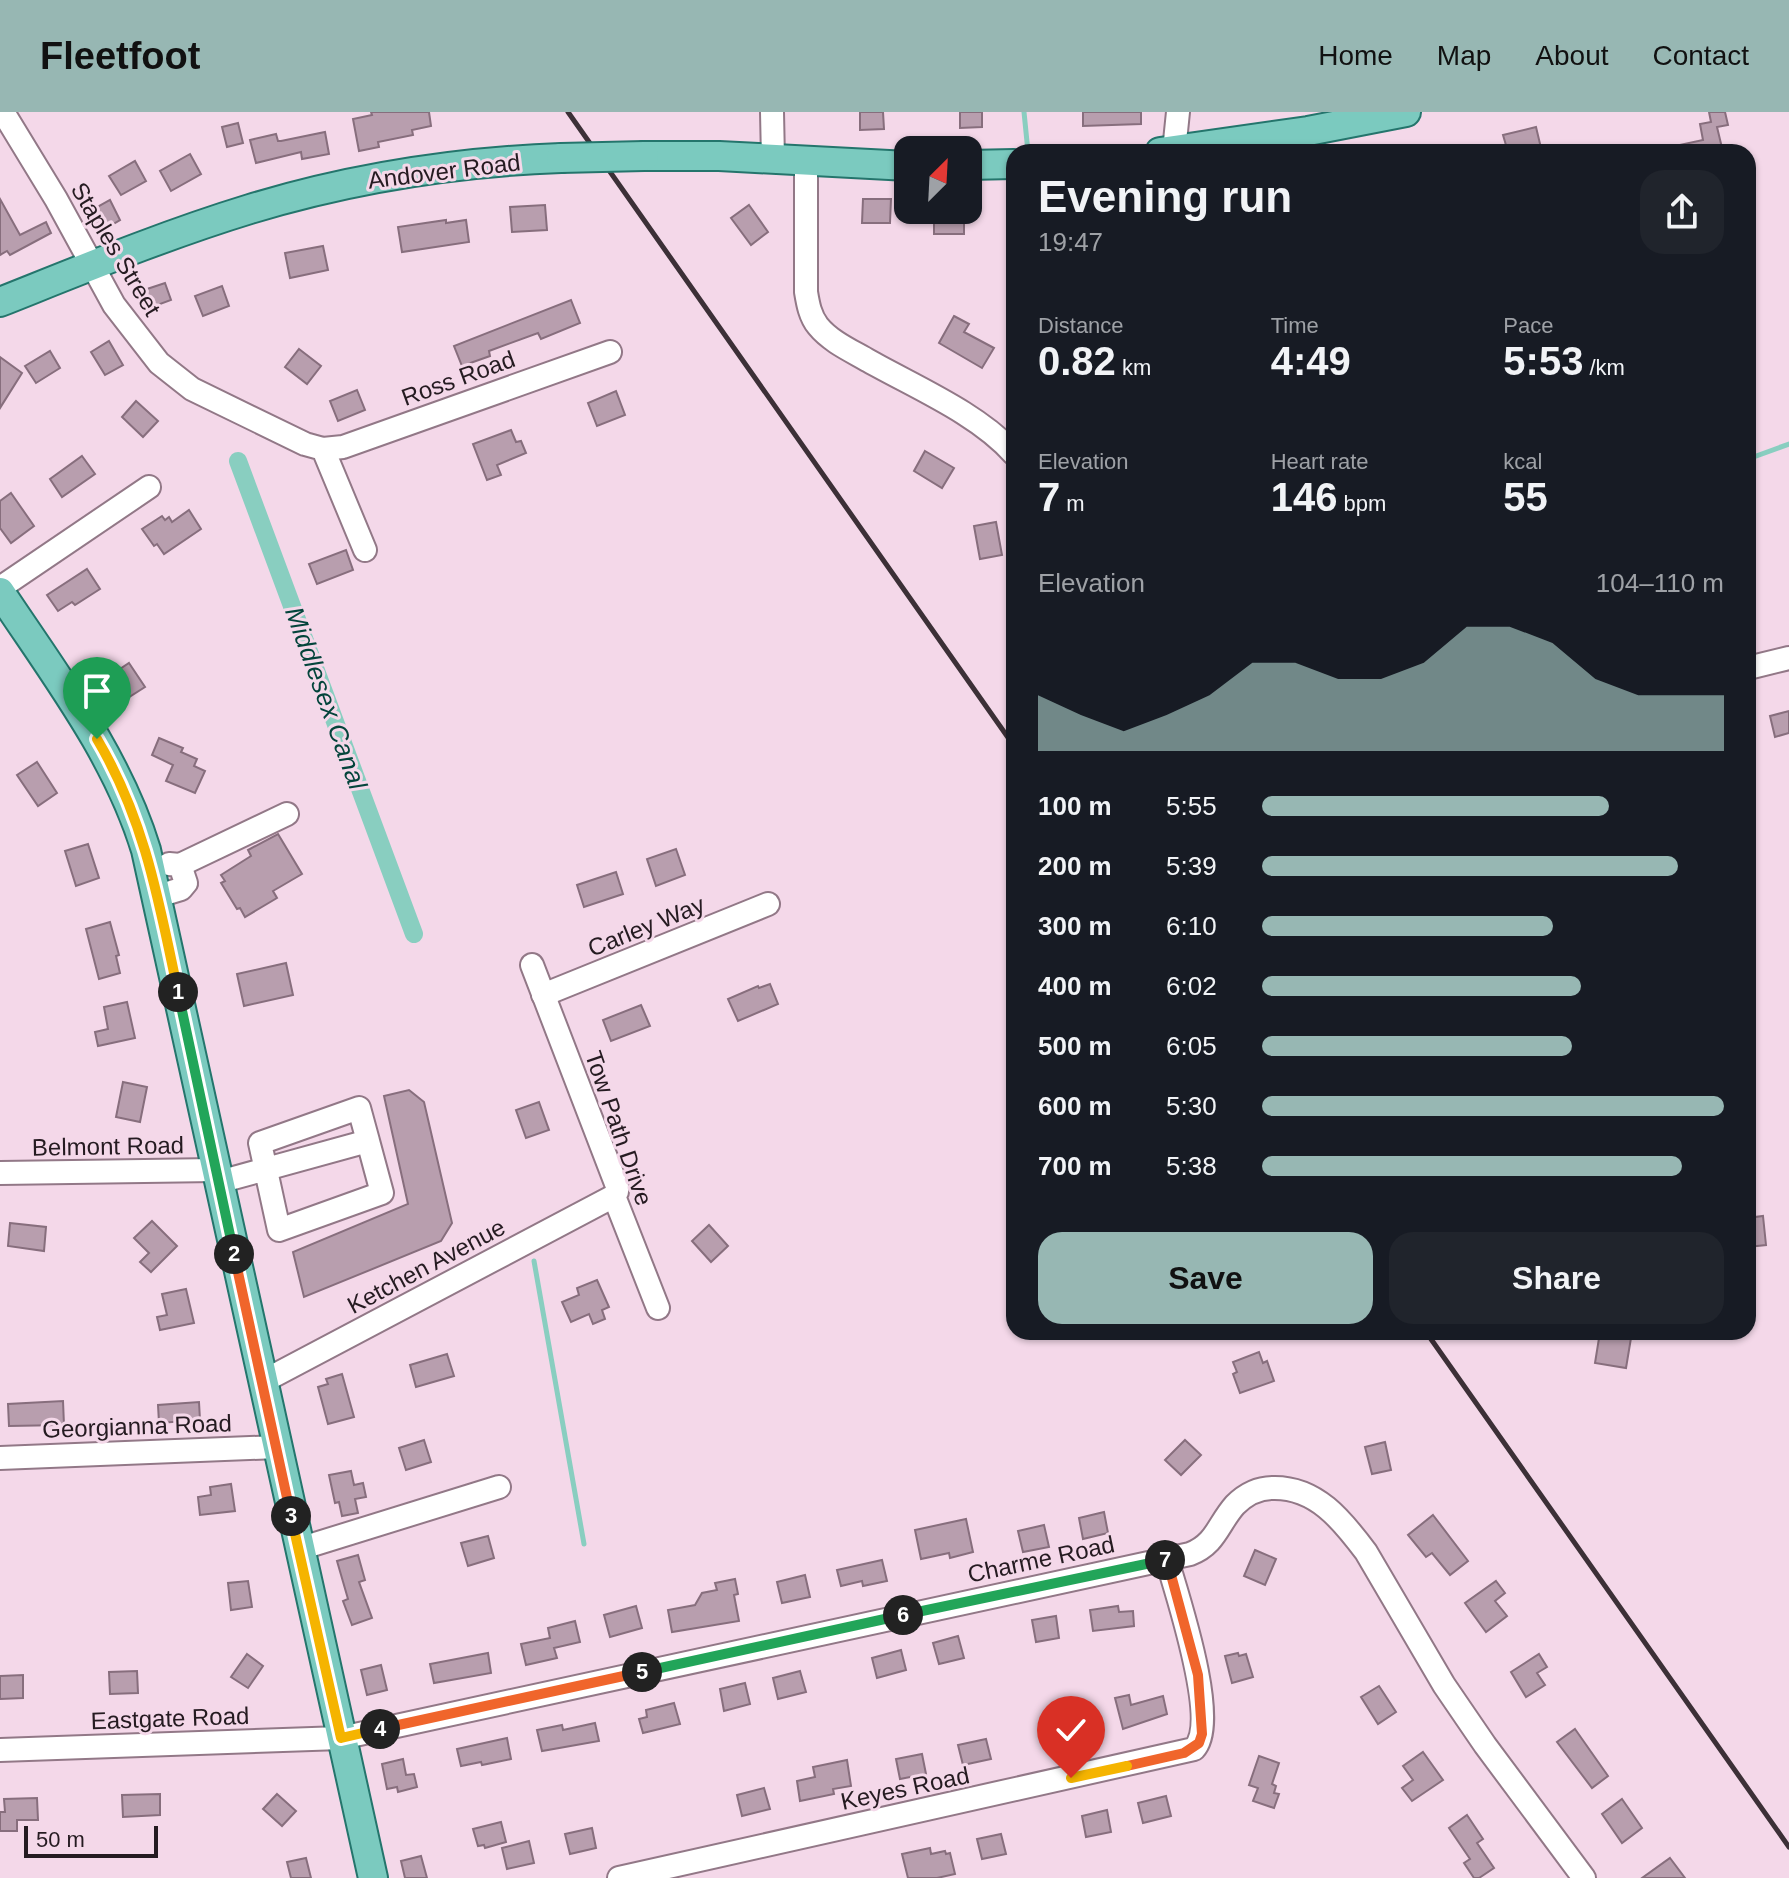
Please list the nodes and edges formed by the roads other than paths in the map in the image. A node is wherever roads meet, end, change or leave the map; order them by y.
1 (3, 112) edge
2 (772, 112) edge
3 (1178, 112) edge
4 (1406, 112) edge
5 (1169, 144) edge
6 (1236, 144) edge
7 (773, 159) junction
8 (806, 161) junction
9 (1006, 164) edge
10 (894, 165) edge
11 (982, 165) edge
12 (91, 266) junction
13 (0, 302) edge
14 (610, 352) dead end
15 (1006, 446) edge
16 (323, 449) junction
17 (149, 487) dead end
18 (365, 550) dead end
19 (0, 590) edge
20 (1789, 658) edge
21 (1756, 666) edge
22 (287, 814) dead end
23 (180, 865) junction
24 (151, 866) junction
25 (158, 896) junction
26 (768, 904) dead end
27 (532, 965) dead end
28 (543, 995) junction
29 (368, 1141) junction
30 (266, 1169) junction
31 (0, 1173) edge
32 (217, 1176) junction
33 (614, 1196) junction
34 (658, 1308) dead end
35 (262, 1382) junction
36 (277, 1447) junction
37 (0, 1458) edge
38 (499, 1487) dead end
39 (299, 1549) junction
40 (1167, 1560) junction
41 (341, 1738) junction
42 (0, 1750) edge
43 (373, 1878) edge
44 (619, 1878) edge
45 (1584, 1878) edge

1 - 12 street, Staples Street
2 - 7 street
3 - 5 street
4 - 6 main road
7 - 8 main road, Andover Road
7 - 12 main road, Andover Road, bridge
8 - 10 main road, Andover Road
8 - 15 street
9 - 11 main road
12 - 13 main road, Andover Road
12 - 16 street, Staples Street
14 - 16 street, Ross Road
16 - 18 street
17 - 19 street
19 - 24 main road
20 - 21 street
22 - 23 street
23 - 24 street
23 - 25 street
24 - 25 main road
25 - 32 main road
26 - 28 street, Carley Way
27 - 28 street, Tow Path Drive
28 - 33 street, Tow Path Drive
29 - 30 street, Belmont Road
29 - 30 street
29 - 30 street
30 - 32 street, Belmont Road
31 - 32 street, Belmont Road
32 - 35 main road
33 - 34 street, Tow Path Drive
33 - 35 street, Ketchen Avenue
35 - 36 main road
36 - 37 street, Georgianna Road
36 - 39 main road
38 - 39 street
39 - 41 main road
40 - 41 street, Charme Road
40 - 44 street, Keyes Road
40 - 45 street, Charme Road
41 - 42 street, Eastgate Road
41 - 43 main road

